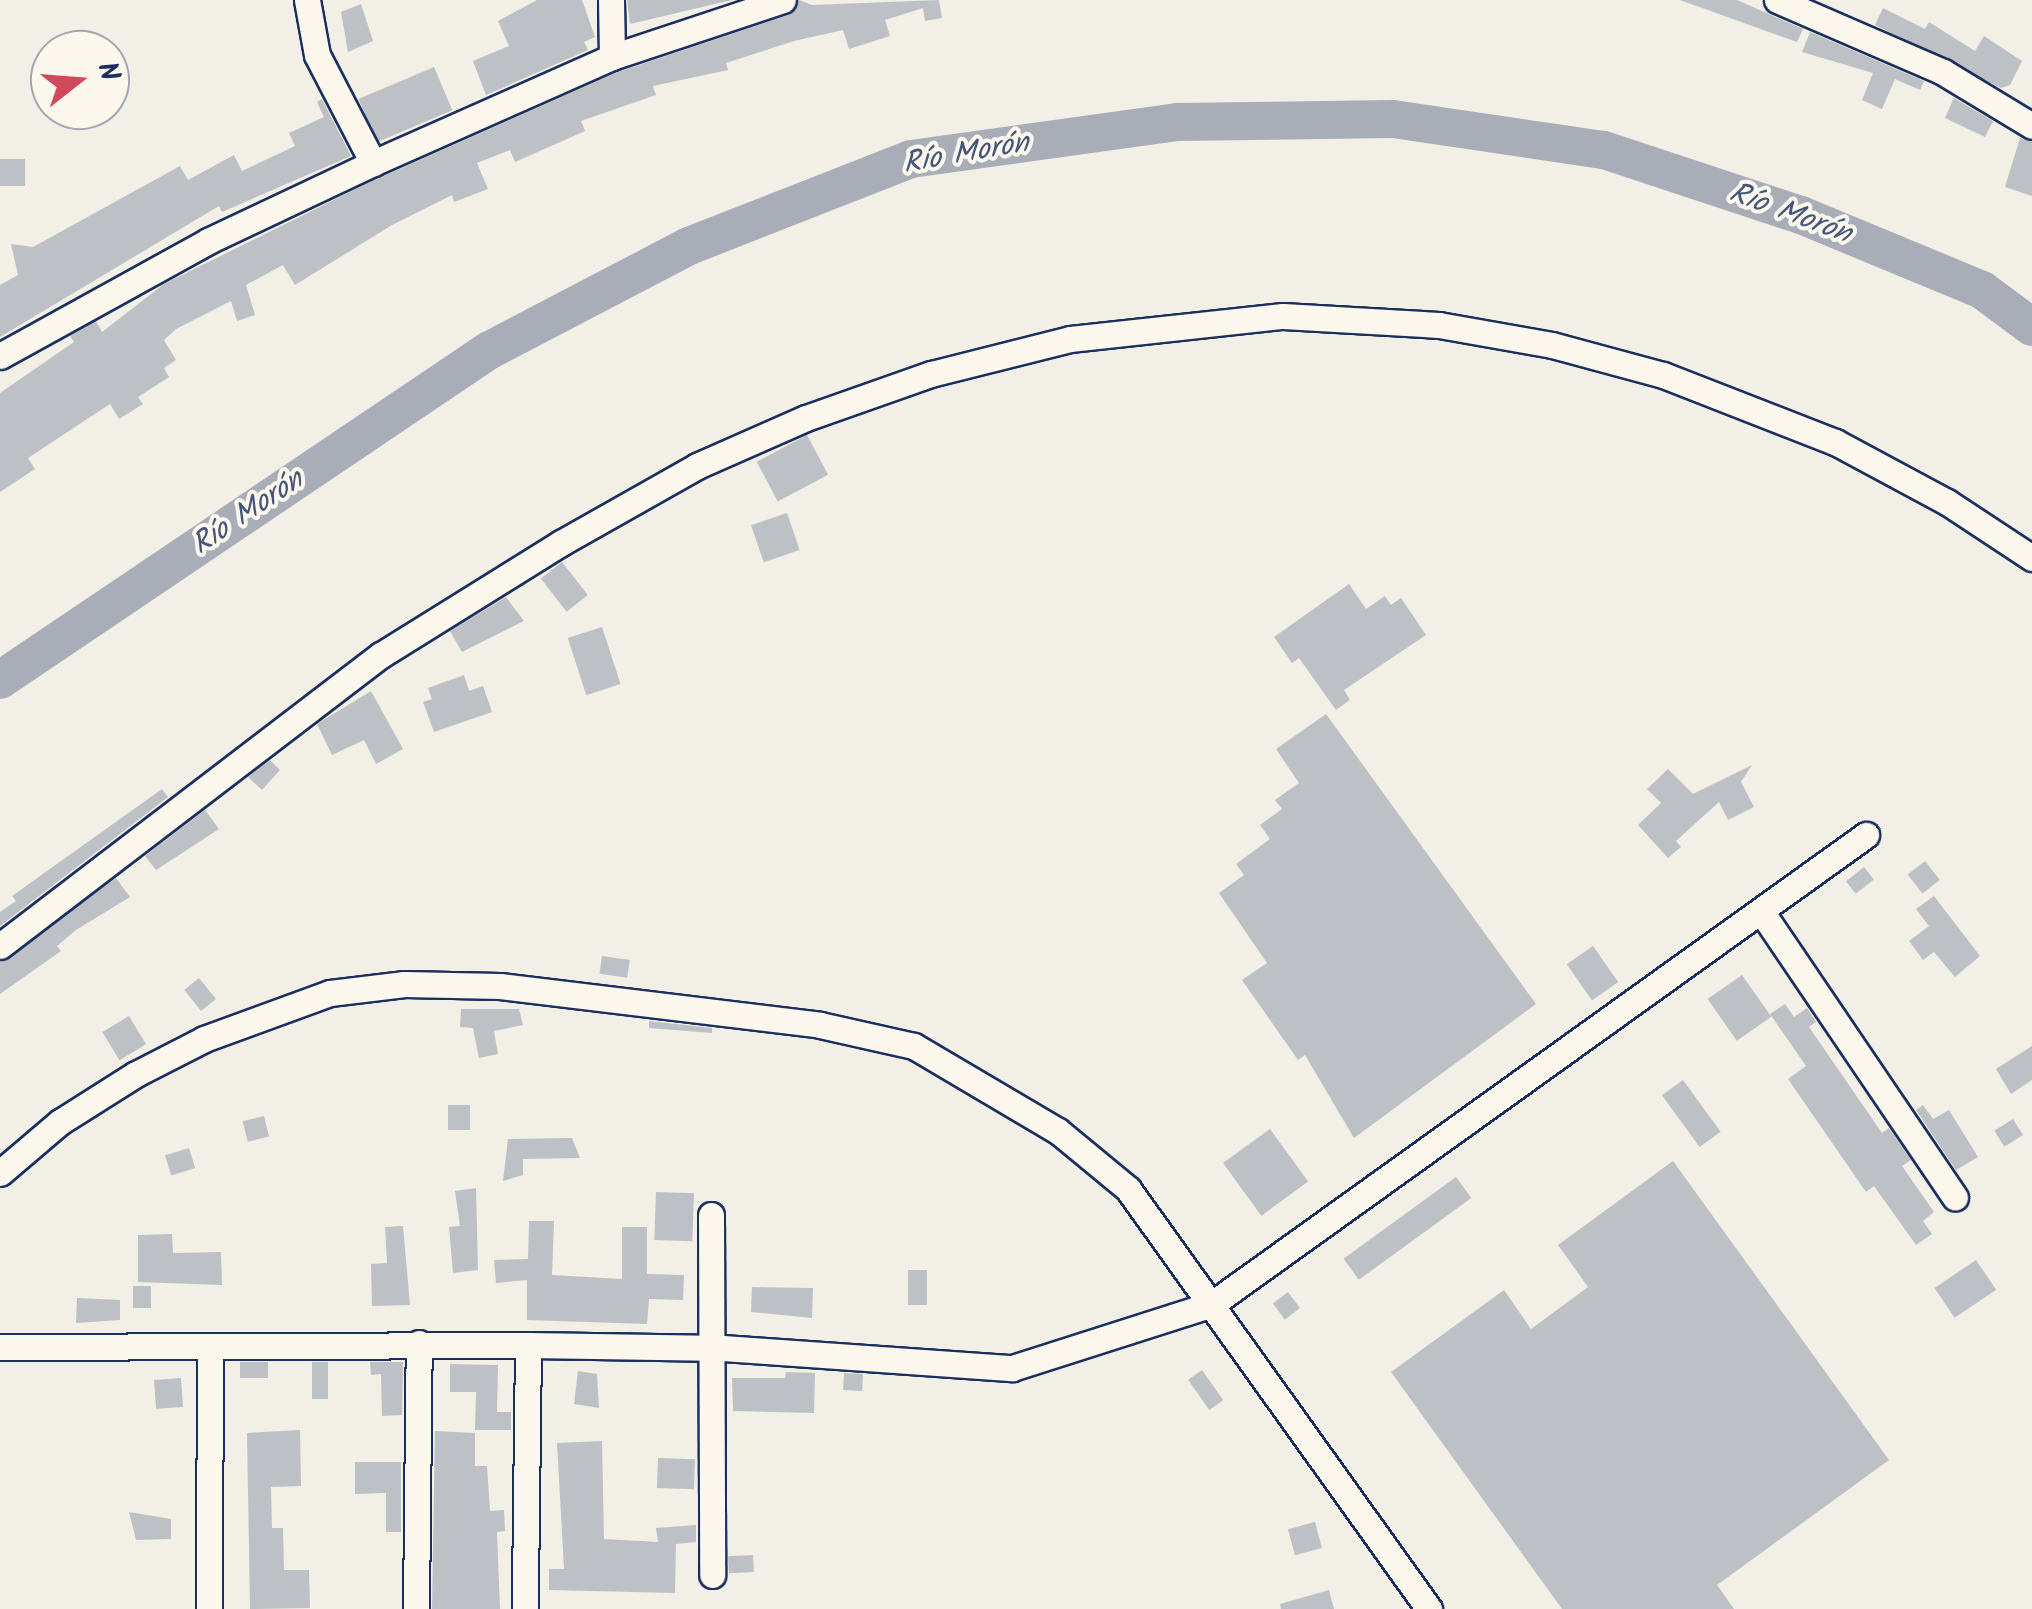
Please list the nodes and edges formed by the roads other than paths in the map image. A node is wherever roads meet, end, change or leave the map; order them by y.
1 (307, 0) edge
2 (611, 0) edge
3 (783, 0) edge
4 (1776, 0) edge
5 (612, 57) junction
6 (2032, 126) edge
7 (372, 163) junction
8 (0, 356) edge
9 (2032, 558) edge
10 (1866, 835) dead end
11 (1761, 911) junction
12 (0, 946) edge
13 (0, 1173) edge
14 (1955, 1197) dead end
15 (711, 1215) dead end
16 (1212, 1304) junction
17 (419, 1342) junction
18 (528, 1345) junction
19 (210, 1346) junction
20 (0, 1347) edge
21 (709, 1349) junction
22 (712, 1574) dead end
23 (209, 1609) edge
24 (416, 1609) edge
25 (525, 1609) edge
26 (1429, 1609) edge

1 - 7 street
2 - 5 street
3 - 5 street
4 - 6 street
5 - 7 street
7 - 8 street
9 - 12 street
10 - 11 street
11 - 14 street
11 - 16 street
13 - 16 street
15 - 21 street
16 - 21 street
16 - 26 street
17 - 18 street
17 - 19 street
17 - 24 street
18 - 21 street
18 - 25 street
19 - 20 street
19 - 23 street
21 - 22 street

